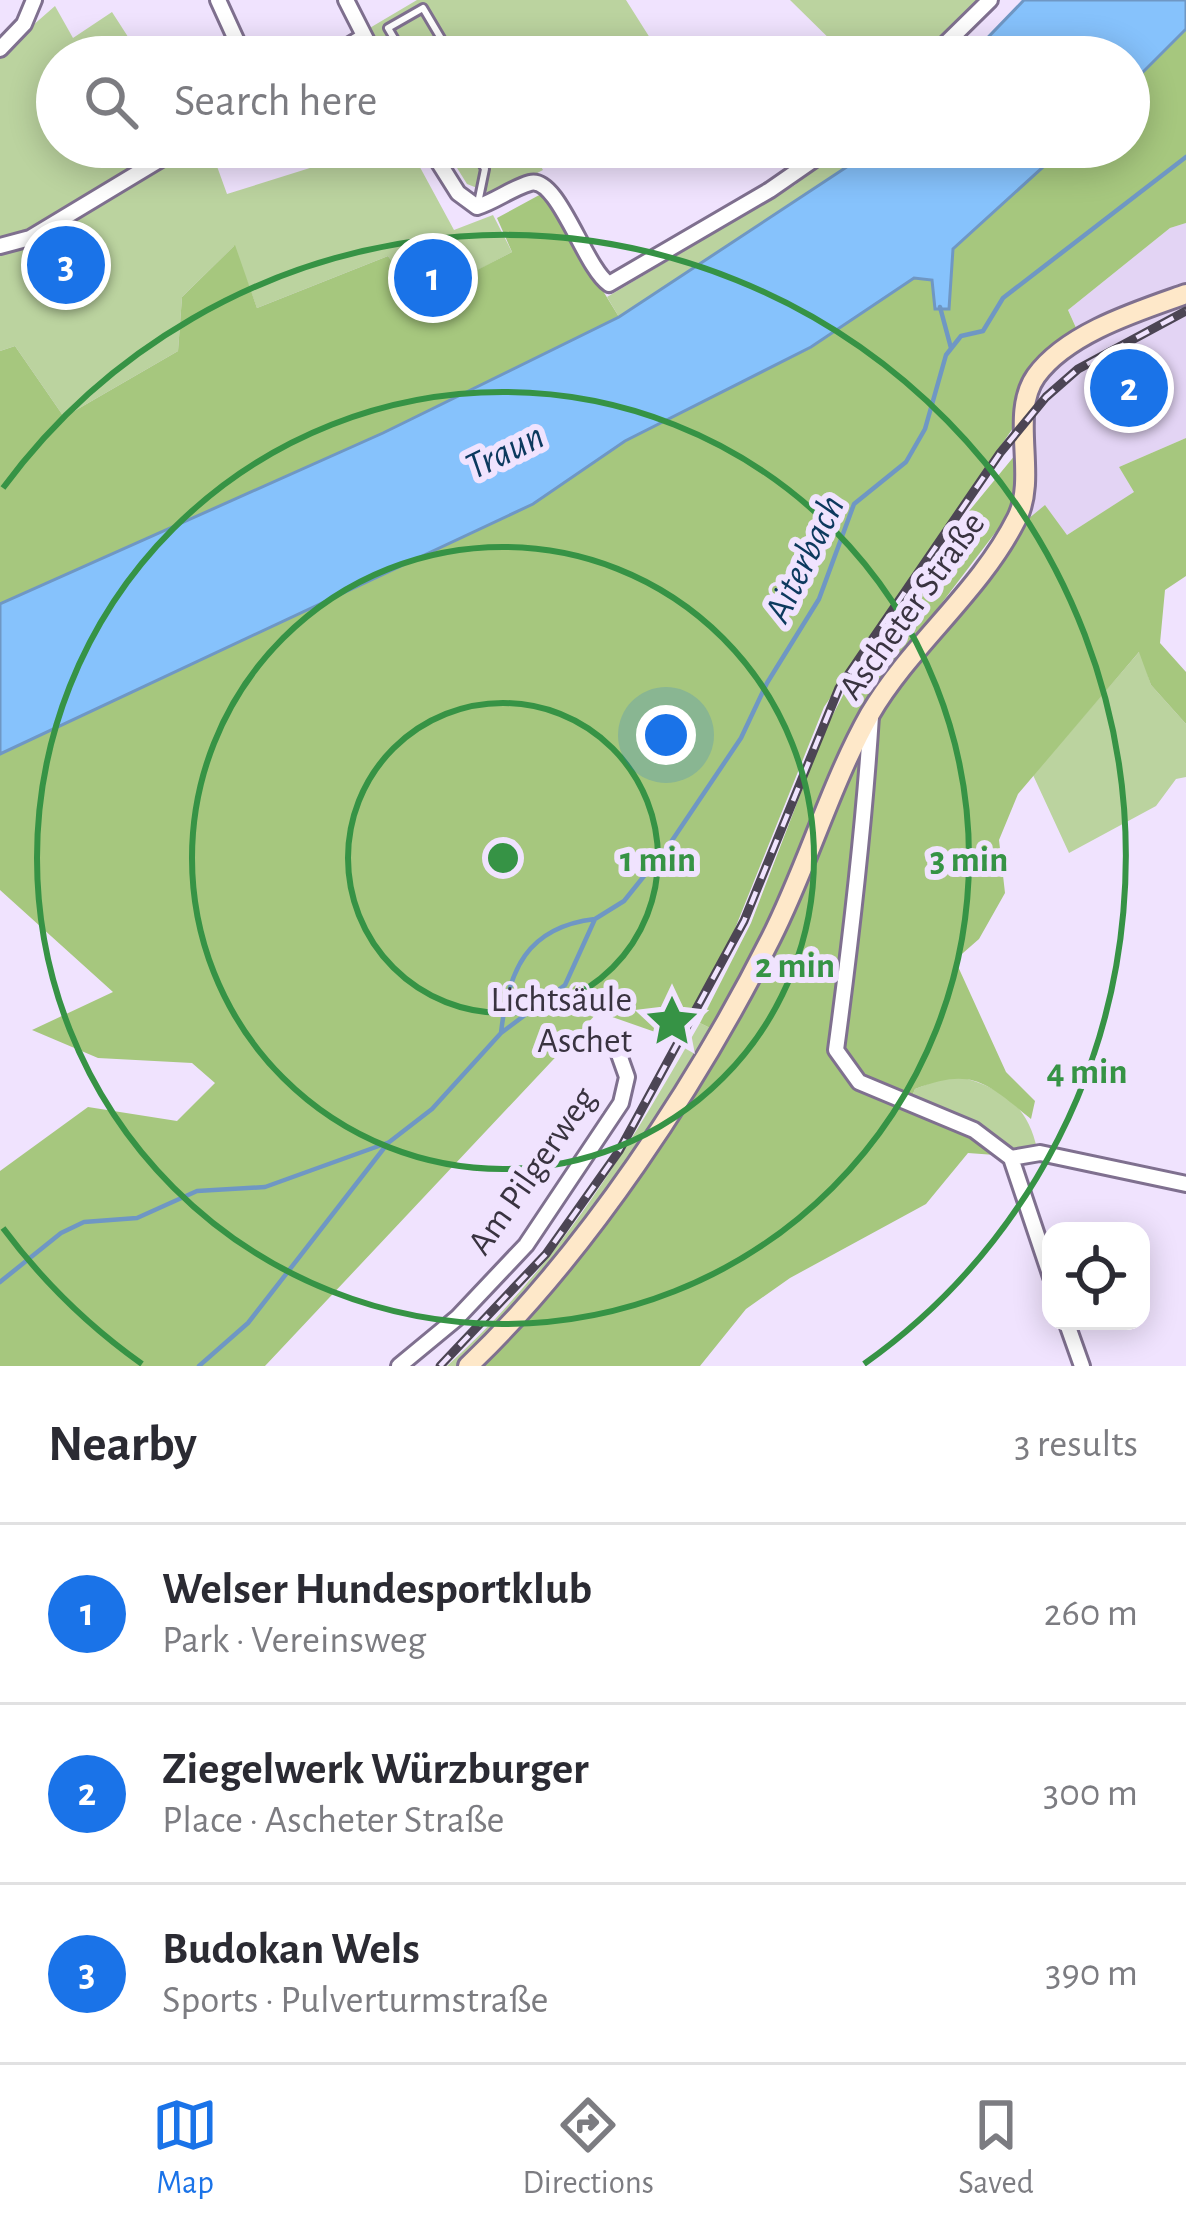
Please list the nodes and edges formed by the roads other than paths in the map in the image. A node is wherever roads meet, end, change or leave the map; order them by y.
1 (34, 0) edge
2 (218, 0) edge
3 (346, 0) edge
4 (990, 0) edge
5 (234, 36) edge
6 (363, 36) edge
7 (393, 36) edge
8 (440, 36) edge
9 (953, 36) edge
10 (0, 49) edge
11 (146, 168) edge
12 (442, 168) edge
13 (484, 168) edge
14 (802, 168) edge
15 (477, 207) junction
16 (0, 246) edge
17 (1186, 294) edge
18 (872, 711) junction
19 (616, 1046) dead end
20 (1011, 1158) junction
21 (1186, 1184) edge
22 (1042, 1250) edge
23 (1069, 1330) edge
24 (399, 1366) edge
25 (468, 1366) edge
26 (1082, 1366) edge

1 - 10 street
2 - 5 street
3 - 6 street
4 - 9 street
7 - 8 lane
11 - 16 street
12 - 15 street
13 - 15 lane
14 - 15 street
17 - 18 main road, Ascheter Straße
18 - 20 street
18 - 25 main road, Ascheter Straße
19 - 24 street, Am Pilgerweg
20 - 21 street
20 - 22 street
23 - 26 street

